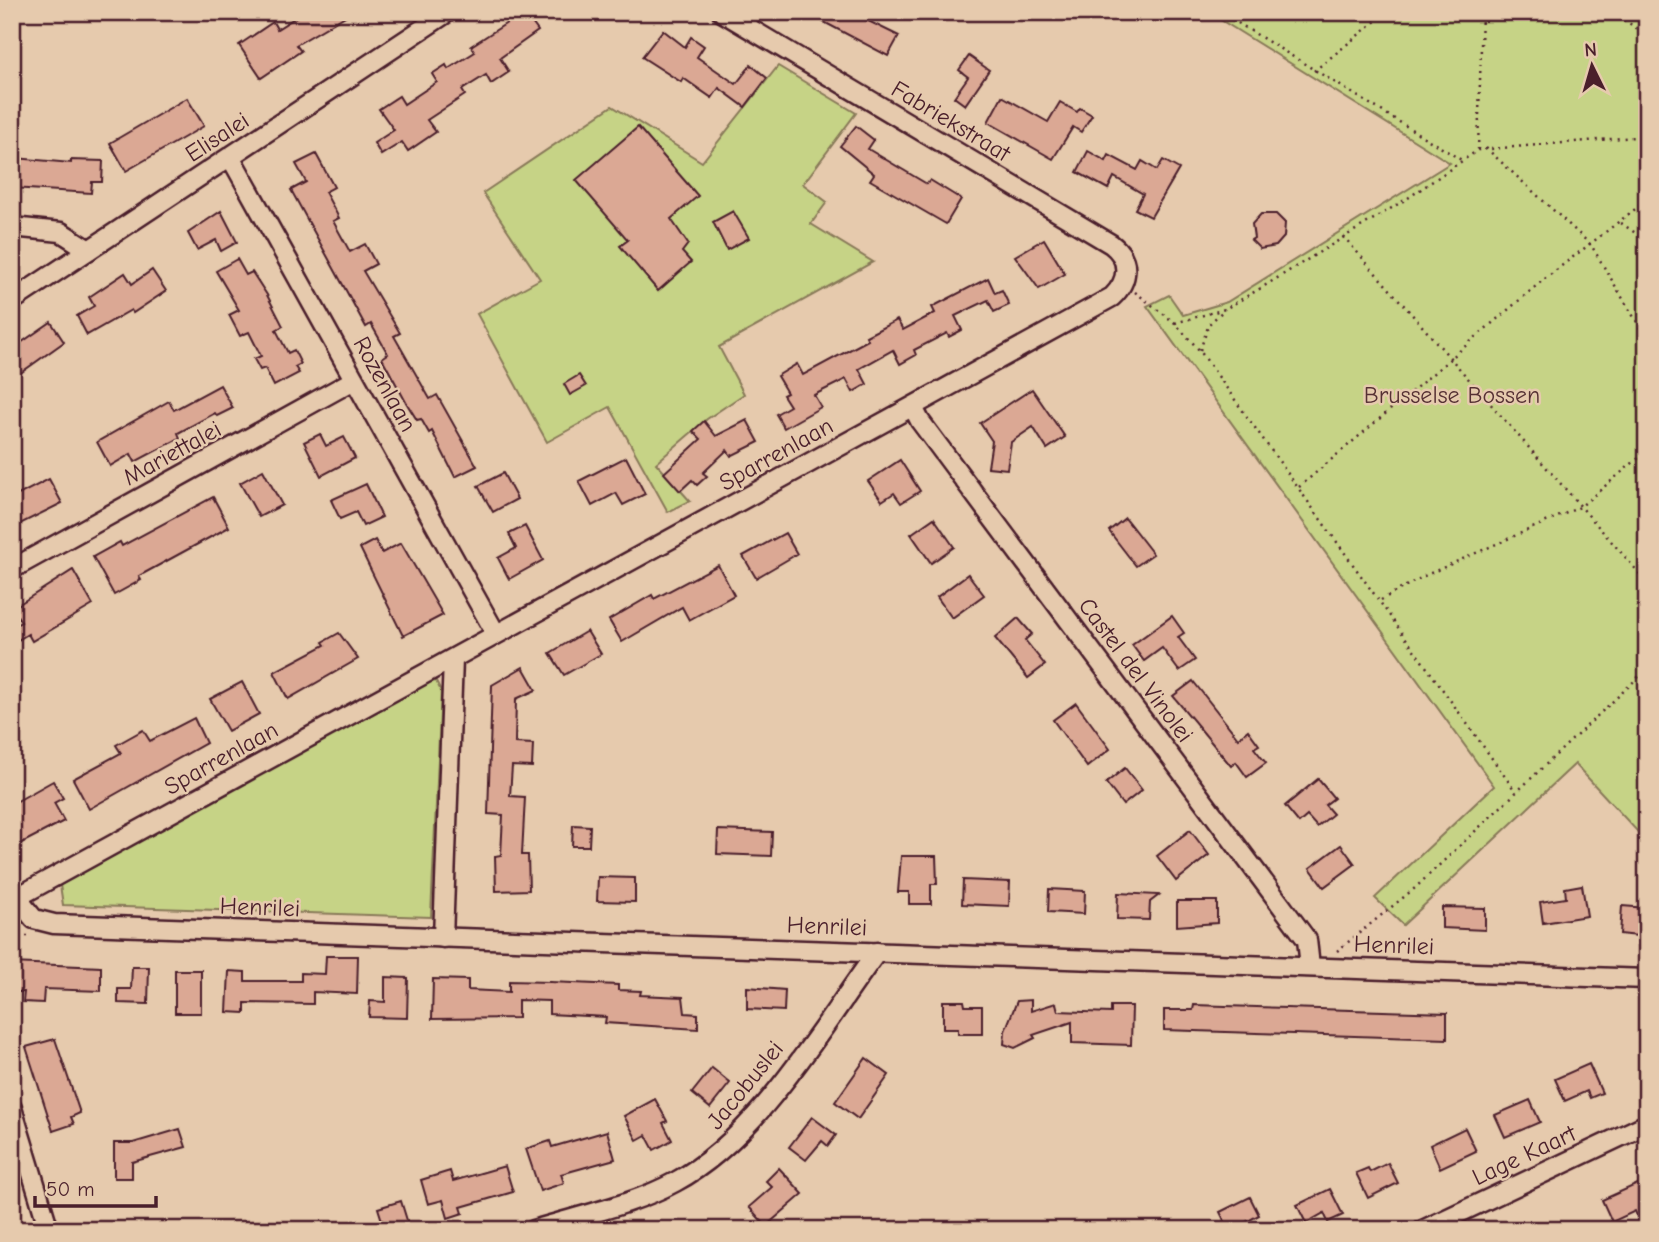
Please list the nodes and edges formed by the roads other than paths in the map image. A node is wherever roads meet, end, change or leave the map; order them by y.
1 (448, 12) edge
2 (722, 12) edge
3 (231, 158) junction
4 (12, 227) edge
5 (89, 250) junction
6 (1120, 290) joint
7 (12, 301) edge
8 (354, 380) junction
9 (913, 407) junction
10 (12, 569) edge
11 (496, 634) junction
12 (453, 659) junction
13 (14, 899) edge
14 (443, 938) junction
15 (877, 952) junction
16 (1310, 967) junction
17 (1647, 979) edge
18 (12, 1108) edge
19 (1647, 1124) edge
20 (17, 1146) edge
21 (49, 1230) edge
22 (534, 1230) edge
23 (1423, 1230) edge

1 - 3 street, Elisalei
2 - 6 street, Fabriekstraat
3 - 5 street, Elisalei
3 - 8 street, Rozenlaan
4 - 5 street
5 - 7 street, Elisalei
6 - 9 street, Sparrenlaan
8 - 10 street, Mariettalei
8 - 11 street, Rozenlaan
9 - 11 street, Sparrenlaan
9 - 16 street, Castel del Vinolei
11 - 12 street, Sparrenlaan
12 - 13 street, Sparrenlaan
12 - 14 street
13 - 14 street, Henrilei
14 - 15 street, Henrilei
15 - 16 street, Henrilei
15 - 22 street, Jacobuslei
16 - 17 street, Henrilei
18 - 20 street
19 - 23 street, Lage Kaart
20 - 21 street

